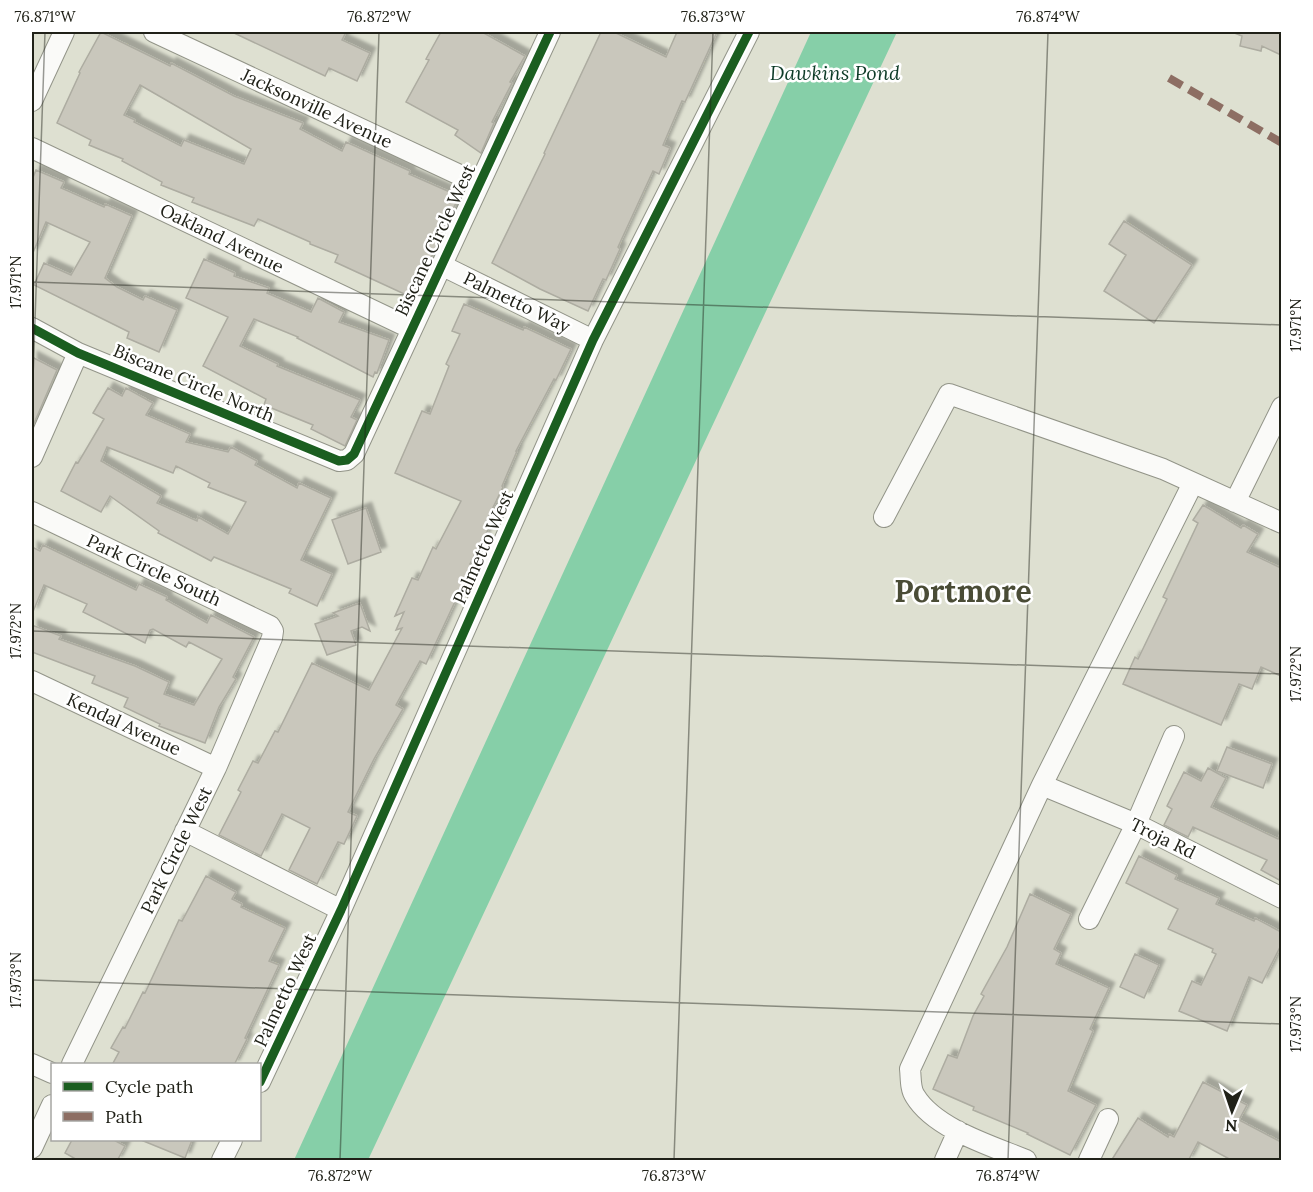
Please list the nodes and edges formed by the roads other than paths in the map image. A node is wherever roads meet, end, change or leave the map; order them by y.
1 (64, 32) edge
2 (154, 32) edge
3 (550, 32) edge
4 (749, 32) edge
5 (36, 81) edge
6 (32, 101) edge
7 (32, 147) edge
8 (479, 184) junction
9 (441, 265) junction
10 (32, 328) edge
11 (412, 329) junction
12 (593, 340) junction
13 (78, 353) junction
14 (1281, 407) edge
15 (32, 456) edge
16 (346, 460) joint
17 (1193, 483) junction
18 (1235, 502) junction
19 (32, 512) edge
20 (884, 517) dead end
21 (1281, 523) edge
22 (273, 631) joint
23 (32, 681) edge
24 (1174, 736) dead end
25 (216, 768) junction
26 (1042, 784) junction
27 (1136, 824) junction
28 (185, 831) junction
29 (1281, 898) edge
30 (341, 910) junction
31 (1089, 919) dead end
32 (73, 1063) edge
33 (32, 1064) edge
34 (51, 1074) edge
35 (261, 1080) edge
36 (51, 1107) edge
37 (1108, 1119) dead end
38 (958, 1131) junction
39 (232, 1141) edge
40 (32, 1148) edge
41 (222, 1161) edge
42 (945, 1161) edge
43 (1026, 1161) edge
44 (1089, 1161) edge

1 - 5 street
2 - 8 street, Jacksonville Avenue
3 - 8 street, Biscane Circle West
4 - 12 street, Palmetto West
5 - 6 street
7 - 11 street, Oakland Avenue
8 - 9 street, Biscane Circle West
9 - 11 street, Biscane Circle West
9 - 12 street, Palmetto Way
10 - 13 street, Biscane Circle North
11 - 16 street, Biscane Circle West
12 - 30 street, Palmetto West
13 - 15 street
13 - 16 street, Biscane Circle North
14 - 18 street
17 - 18 street
17 - 20 street
17 - 26 street
18 - 21 street
19 - 22 street, Park Circle South
22 - 25 street, Park Circle West
23 - 25 street, Kendal Avenue
24 - 27 street
25 - 28 street, Park Circle West
26 - 27 street, Troja Rd
26 - 38 street
27 - 29 street, Troja Rd
27 - 31 street
28 - 30 street
28 - 32 street, Park Circle West
30 - 35 street, Palmetto West
33 - 34 street
36 - 40 street
37 - 44 street
38 - 42 street
38 - 43 street
39 - 41 street

